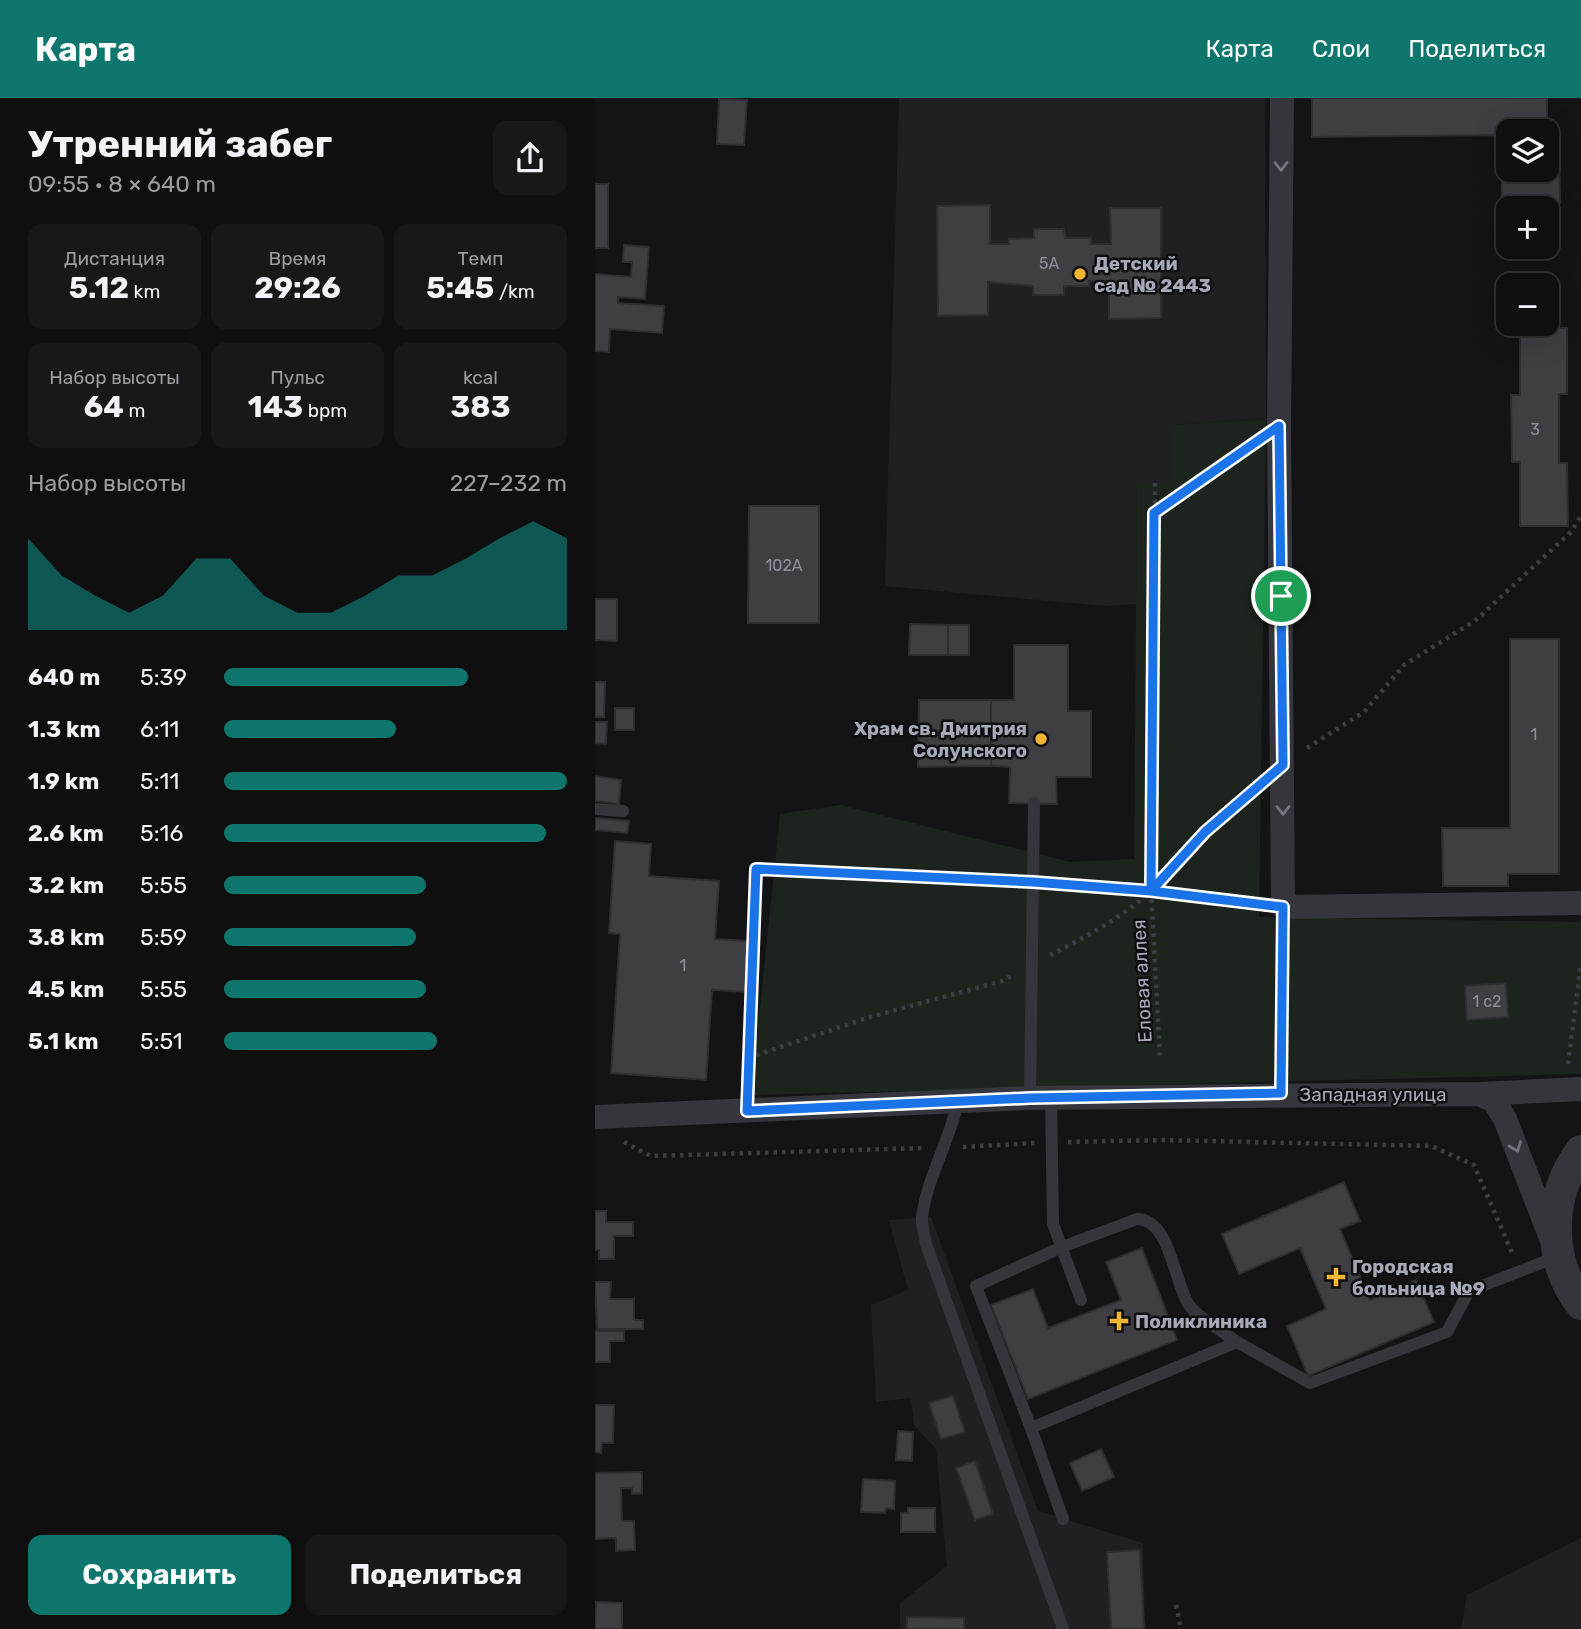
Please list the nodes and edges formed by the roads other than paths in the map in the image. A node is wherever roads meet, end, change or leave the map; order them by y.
1 (1282, 98) edge
2 (1034, 803) dead end
3 (595, 809) edge
4 (623, 811) dead end
5 (1581, 903) edge
6 (1283, 907) junction
7 (1581, 1089) edge
8 (1281, 1093) junction
9 (1479, 1094) junction
10 (1040, 1098) junction
11 (958, 1101) junction
12 (595, 1117) edge
13 (1581, 1151) edge
14 (1062, 1247) junction
15 (1559, 1256) junction
16 (1081, 1300) dead end
17 (1581, 1304) edge
18 (1237, 1342) junction
19 (1031, 1428) junction
20 (1063, 1518) dead end
21 (1063, 1629) edge

1 -> 6 street
2 - 10 lane
3 - 4 lane
5 - 6 street
6 - 8 lane
7 - 9 street, Западная улица
8 - 9 street, Западная улица
8 - 10 street, Западная улица
9 -> 15 street
10 - 11 street, Западная улица
10 - 14 lane
11 - 12 street, Западная улица
11 - 21 lane
13 - 15 street
14 - 16 lane
14 - 18 lane
14 - 19 lane
15 - 17 street
15 - 18 lane
18 - 19 lane
19 - 20 lane

